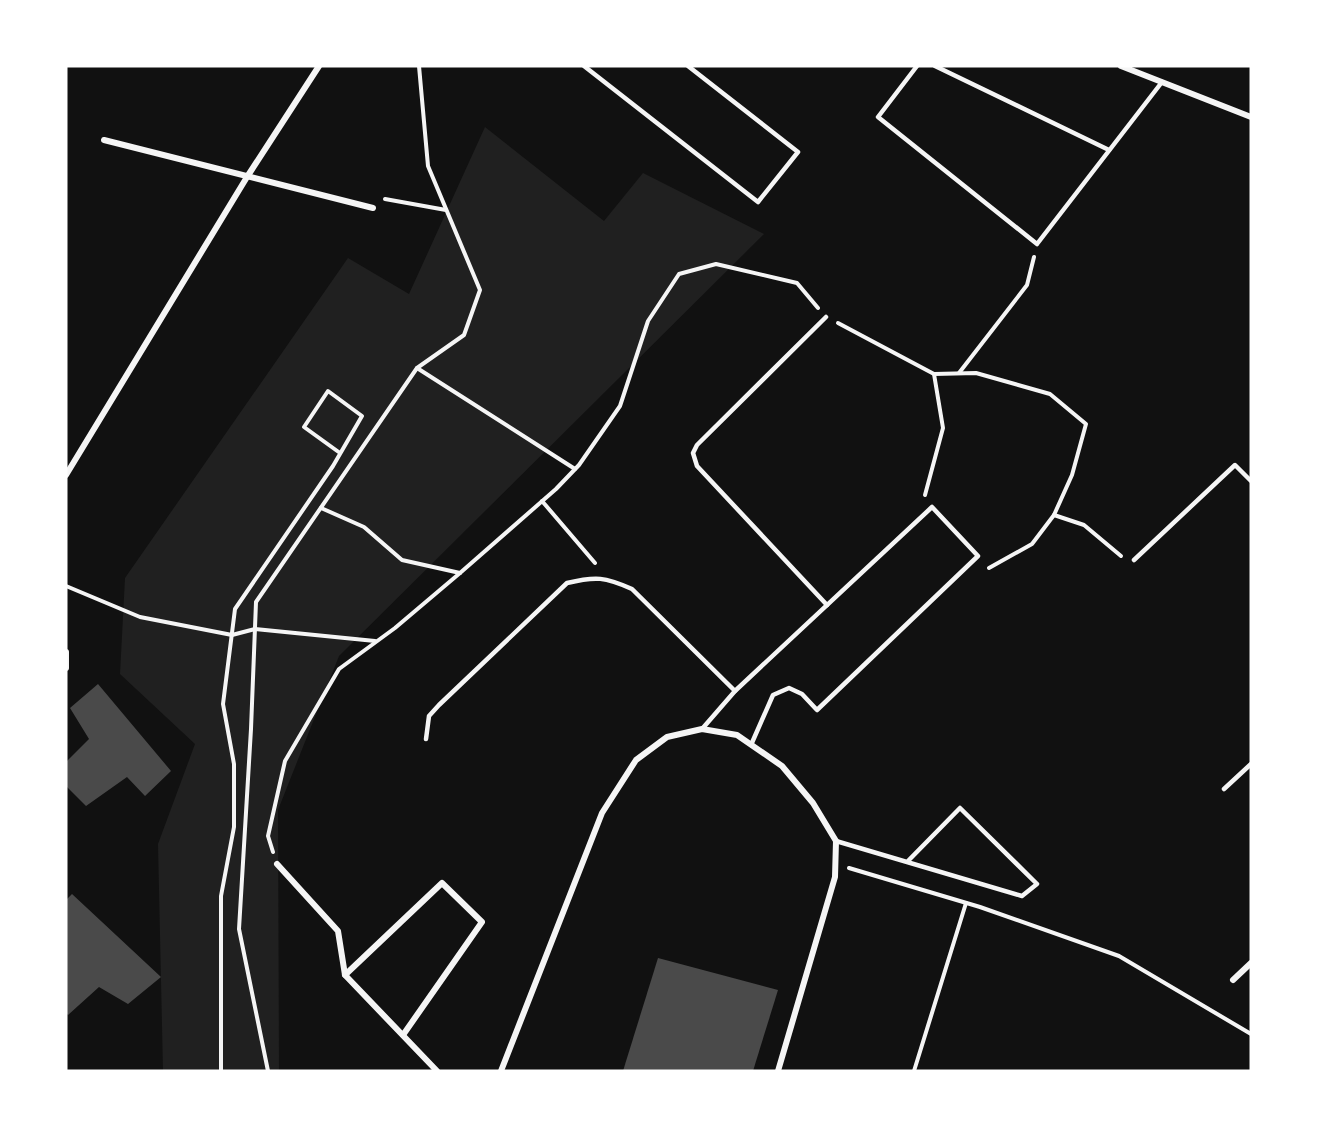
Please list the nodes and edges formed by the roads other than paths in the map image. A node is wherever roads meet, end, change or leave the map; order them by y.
1 (319, 66) edge
2 (584, 66) edge
3 (688, 66) edge
4 (917, 66) edge
5 (935, 66) edge
6 (1121, 66) edge
7 (1162, 82) junction
8 (1251, 117) edge
9 (104, 140) dead end
10 (1109, 150) junction
11 (247, 177) junction
12 (373, 208) road end
13 (826, 317) road end
14 (66, 475) edge
15 (1251, 481) edge
16 (1134, 560) road end
17 (827, 605) junction
18 (66, 652) edge
19 (66, 668) edge
20 (735, 691) junction
21 (702, 729) junction
22 (426, 739) dead end
23 (751, 745) junction
24 (1251, 764) edge
25 (1224, 789) dead end
26 (836, 842) junction
27 (907, 862) junction
28 (277, 864) road end
29 (1251, 963) edge
30 (345, 975) junction
31 (1233, 980) dead end
32 (403, 1035) junction
33 (437, 1071) edge
34 (501, 1071) edge
35 (778, 1071) edge

1 - 11 street
2 - 3 lane
4 - 10 lane
5 - 10 lane
6 - 7 street
7 - 8 street
7 - 10 lane
9 - 11 street
11 - 12 street
11 - 14 street
13 - 17 lane
15 - 16 lane
17 - 20 lane
17 - 23 lane
18 - 19 street
20 - 21 lane
20 - 22 lane
21 - 23 street
21 - 34 street
23 - 26 street
24 - 25 lane
26 - 27 lane
26 - 35 street
27 - 27 lane
28 - 30 street
29 - 31 street
30 - 32 street
30 - 32 street
32 - 33 street

